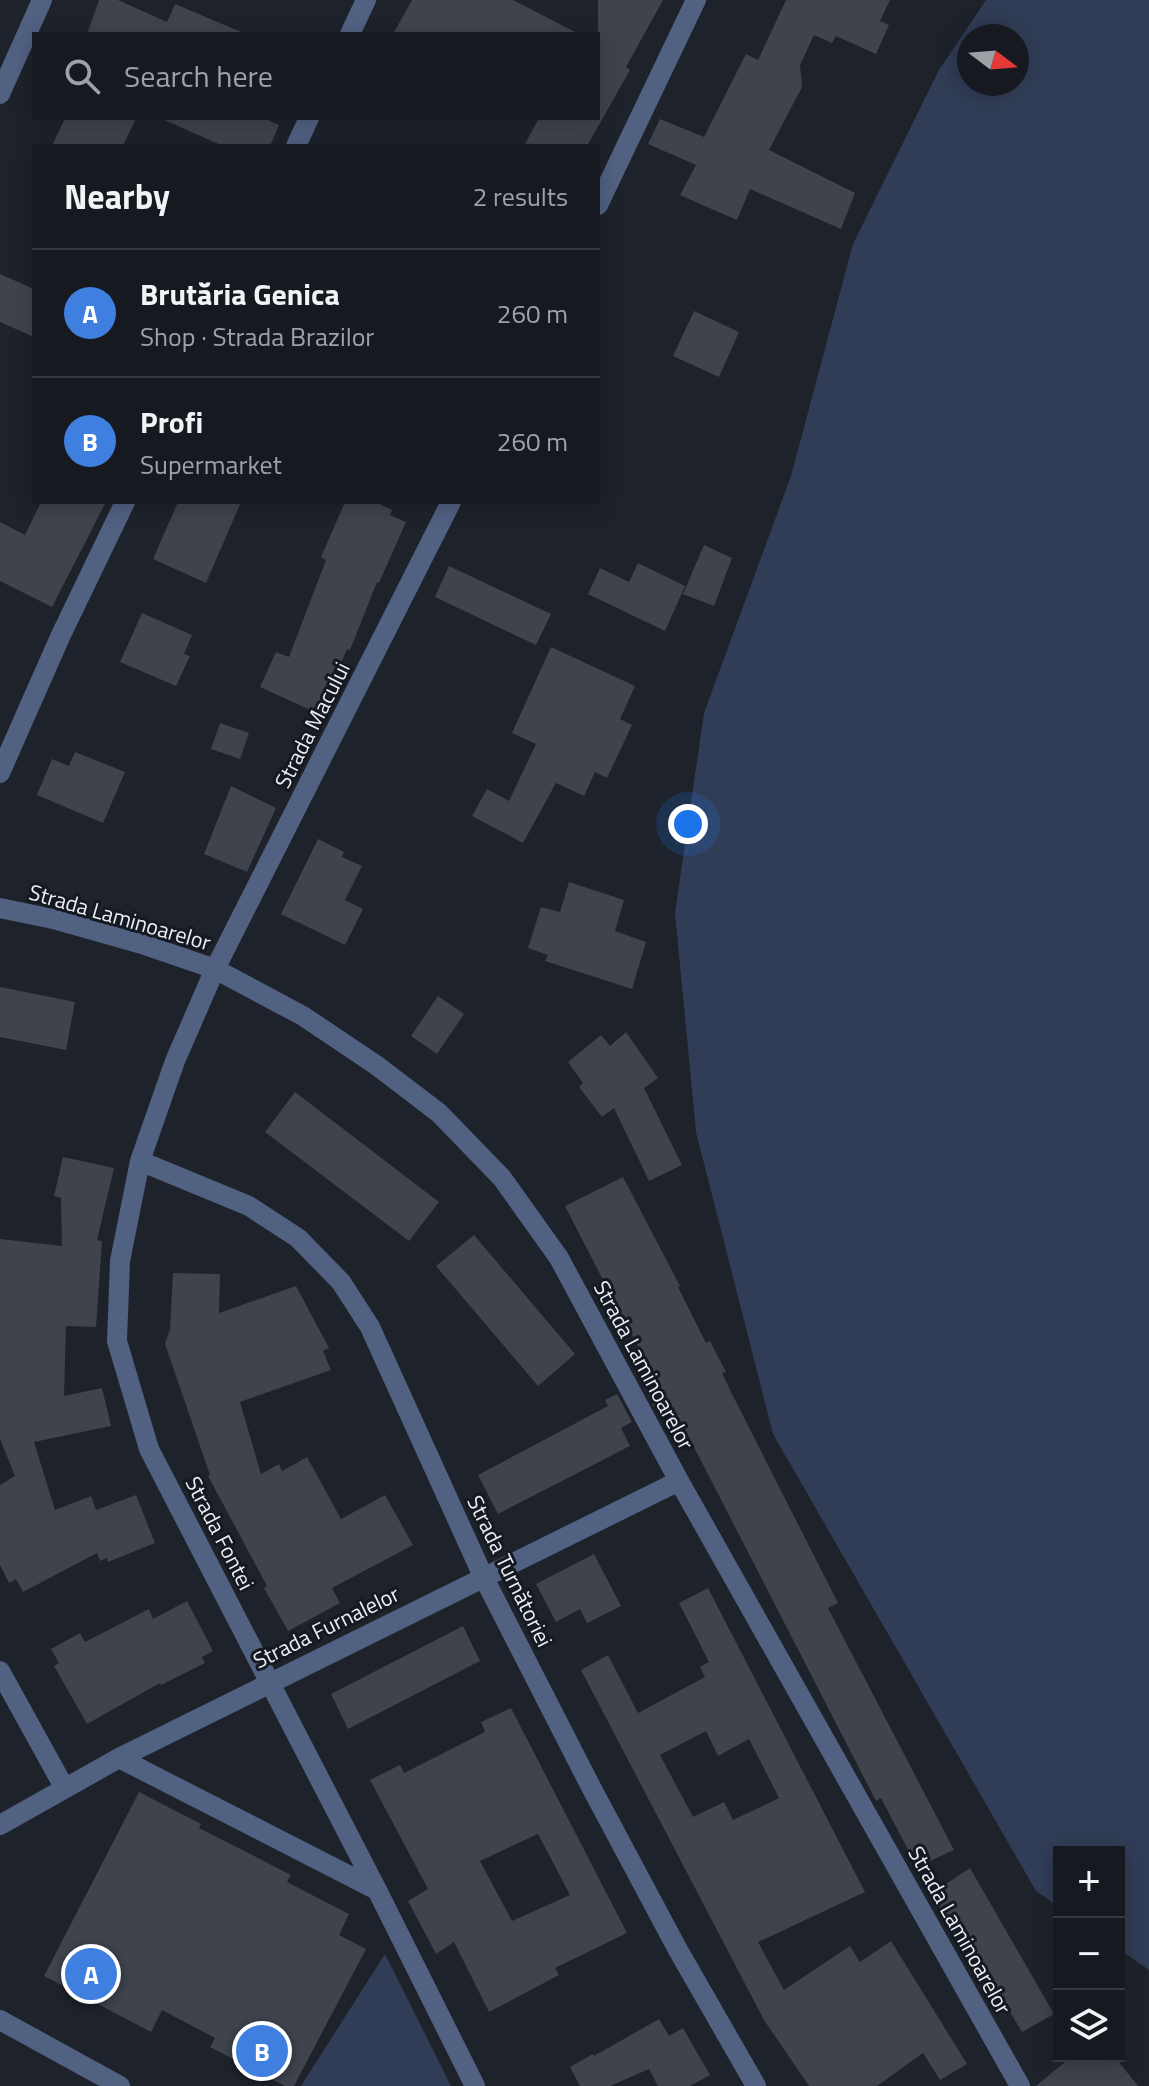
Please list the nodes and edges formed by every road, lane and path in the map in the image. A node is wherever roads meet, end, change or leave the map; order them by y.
1 (42, 0) edge
2 (366, 0) edge
3 (696, 0) edge
4 (351, 32) edge
5 (0, 94) edge
6 (308, 120) edge
7 (297, 144) edge
8 (600, 201) edge
9 (124, 504) edge
10 (450, 504) edge
11 (0, 773) edge
12 (0, 908) edge
13 (215, 969) junction
14 (140, 1161) junction
15 (679, 1481) junction
16 (483, 1576) junction
17 (0, 1671) edge
18 (270, 1682) junction
19 (119, 1758) junction
20 (64, 1787) junction
21 (0, 1825) edge
22 (377, 1890) junction
23 (0, 2020) edge
24 (120, 2086) edge
25 (475, 2086) edge
26 (756, 2086) edge
27 (1020, 2086) edge

1 - 5 street
2 - 4 street
3 - 8 street
6 - 7 street
9 - 11 street
10 - 13 street, Strada Macului
12 - 13 street, Strada Laminoarelor
13 - 14 street, Strada Fontei
13 - 15 street, Strada Laminoarelor
14 - 16 street, Strada Turnătoriei
14 - 18 street, Strada Fontei
15 - 16 street, Strada Furnalelor
15 - 27 street, Strada Laminoarelor
16 - 18 street, Strada Furnalelor
16 - 26 street, Strada Turnătoriei
17 - 20 street
18 - 19 street, Strada Furnalelor
18 - 22 street, Strada Fontei
19 - 20 street, Strada Furnalelor
19 - 22 street
20 - 21 street, Strada Furnalelor
22 - 25 street, Strada Fontei
23 - 24 street

